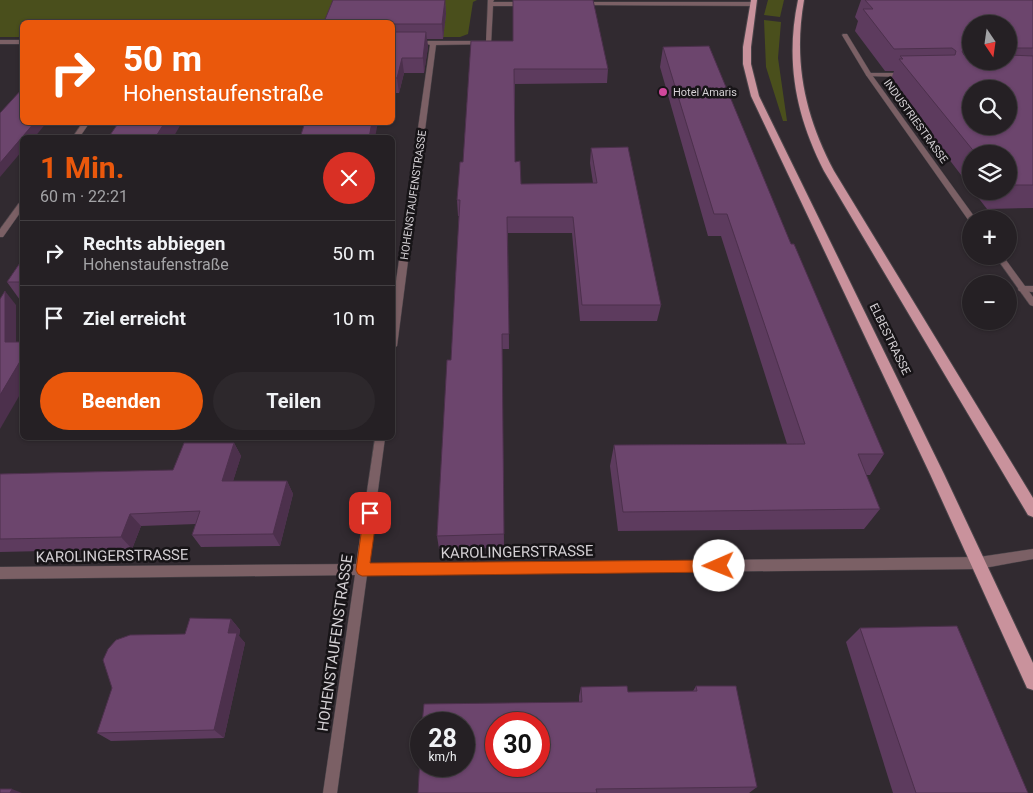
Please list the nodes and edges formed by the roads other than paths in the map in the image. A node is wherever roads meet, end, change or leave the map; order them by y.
1 (801, 0) edge
2 (491, 2) edge
3 (693, 2) edge
4 (753, 2) edge
5 (531, 4) edge
6 (571, 4) edge
7 (845, 35) dead end
8 (0, 42) edge
9 (20, 42) edge
10 (417, 43) edge
11 (433, 43) junction
12 (869, 75) junction
13 (915, 75) edge
14 (20, 209) edge
15 (966, 210) edge
16 (0, 235) edge
17 (1005, 265) edge
18 (1022, 289) junction
19 (1033, 289) edge
20 (1033, 304) edge
21 (395, 324) edge
22 (380, 440) edge
23 (1033, 511) edge
24 (1033, 554) edge
25 (979, 563) junction
26 (362, 570) junction
27 (0, 573) edge
28 (1033, 682) edge
29 (330, 793) edge

1 - 23 main road
2 - 5 street
2 - 11 street
3 - 4 street
3 - 6 street
4 - 25 main road, ELBESTRASSE
7 - 12 street, INDUSTRIESTRASSE
8 - 9 street
10 - 11 street
11 - 21 street, HOHENSTAUFENSTRASSE
12 - 13 street
12 - 15 street, INDUSTRIESTRASSE
14 - 16 street
17 - 18 street
18 - 19 street
18 - 20 street
22 - 26 street, HOHENSTAUFENSTRASSE
24 - 25 street, KAROLINGERSTRASSE
25 - 26 street, KAROLINGERSTRASSE
25 - 28 main road, ELBESTRASSE
26 - 27 street, KAROLINGERSTRASSE
26 - 29 street, HOHENSTAUFENSTRASSE

